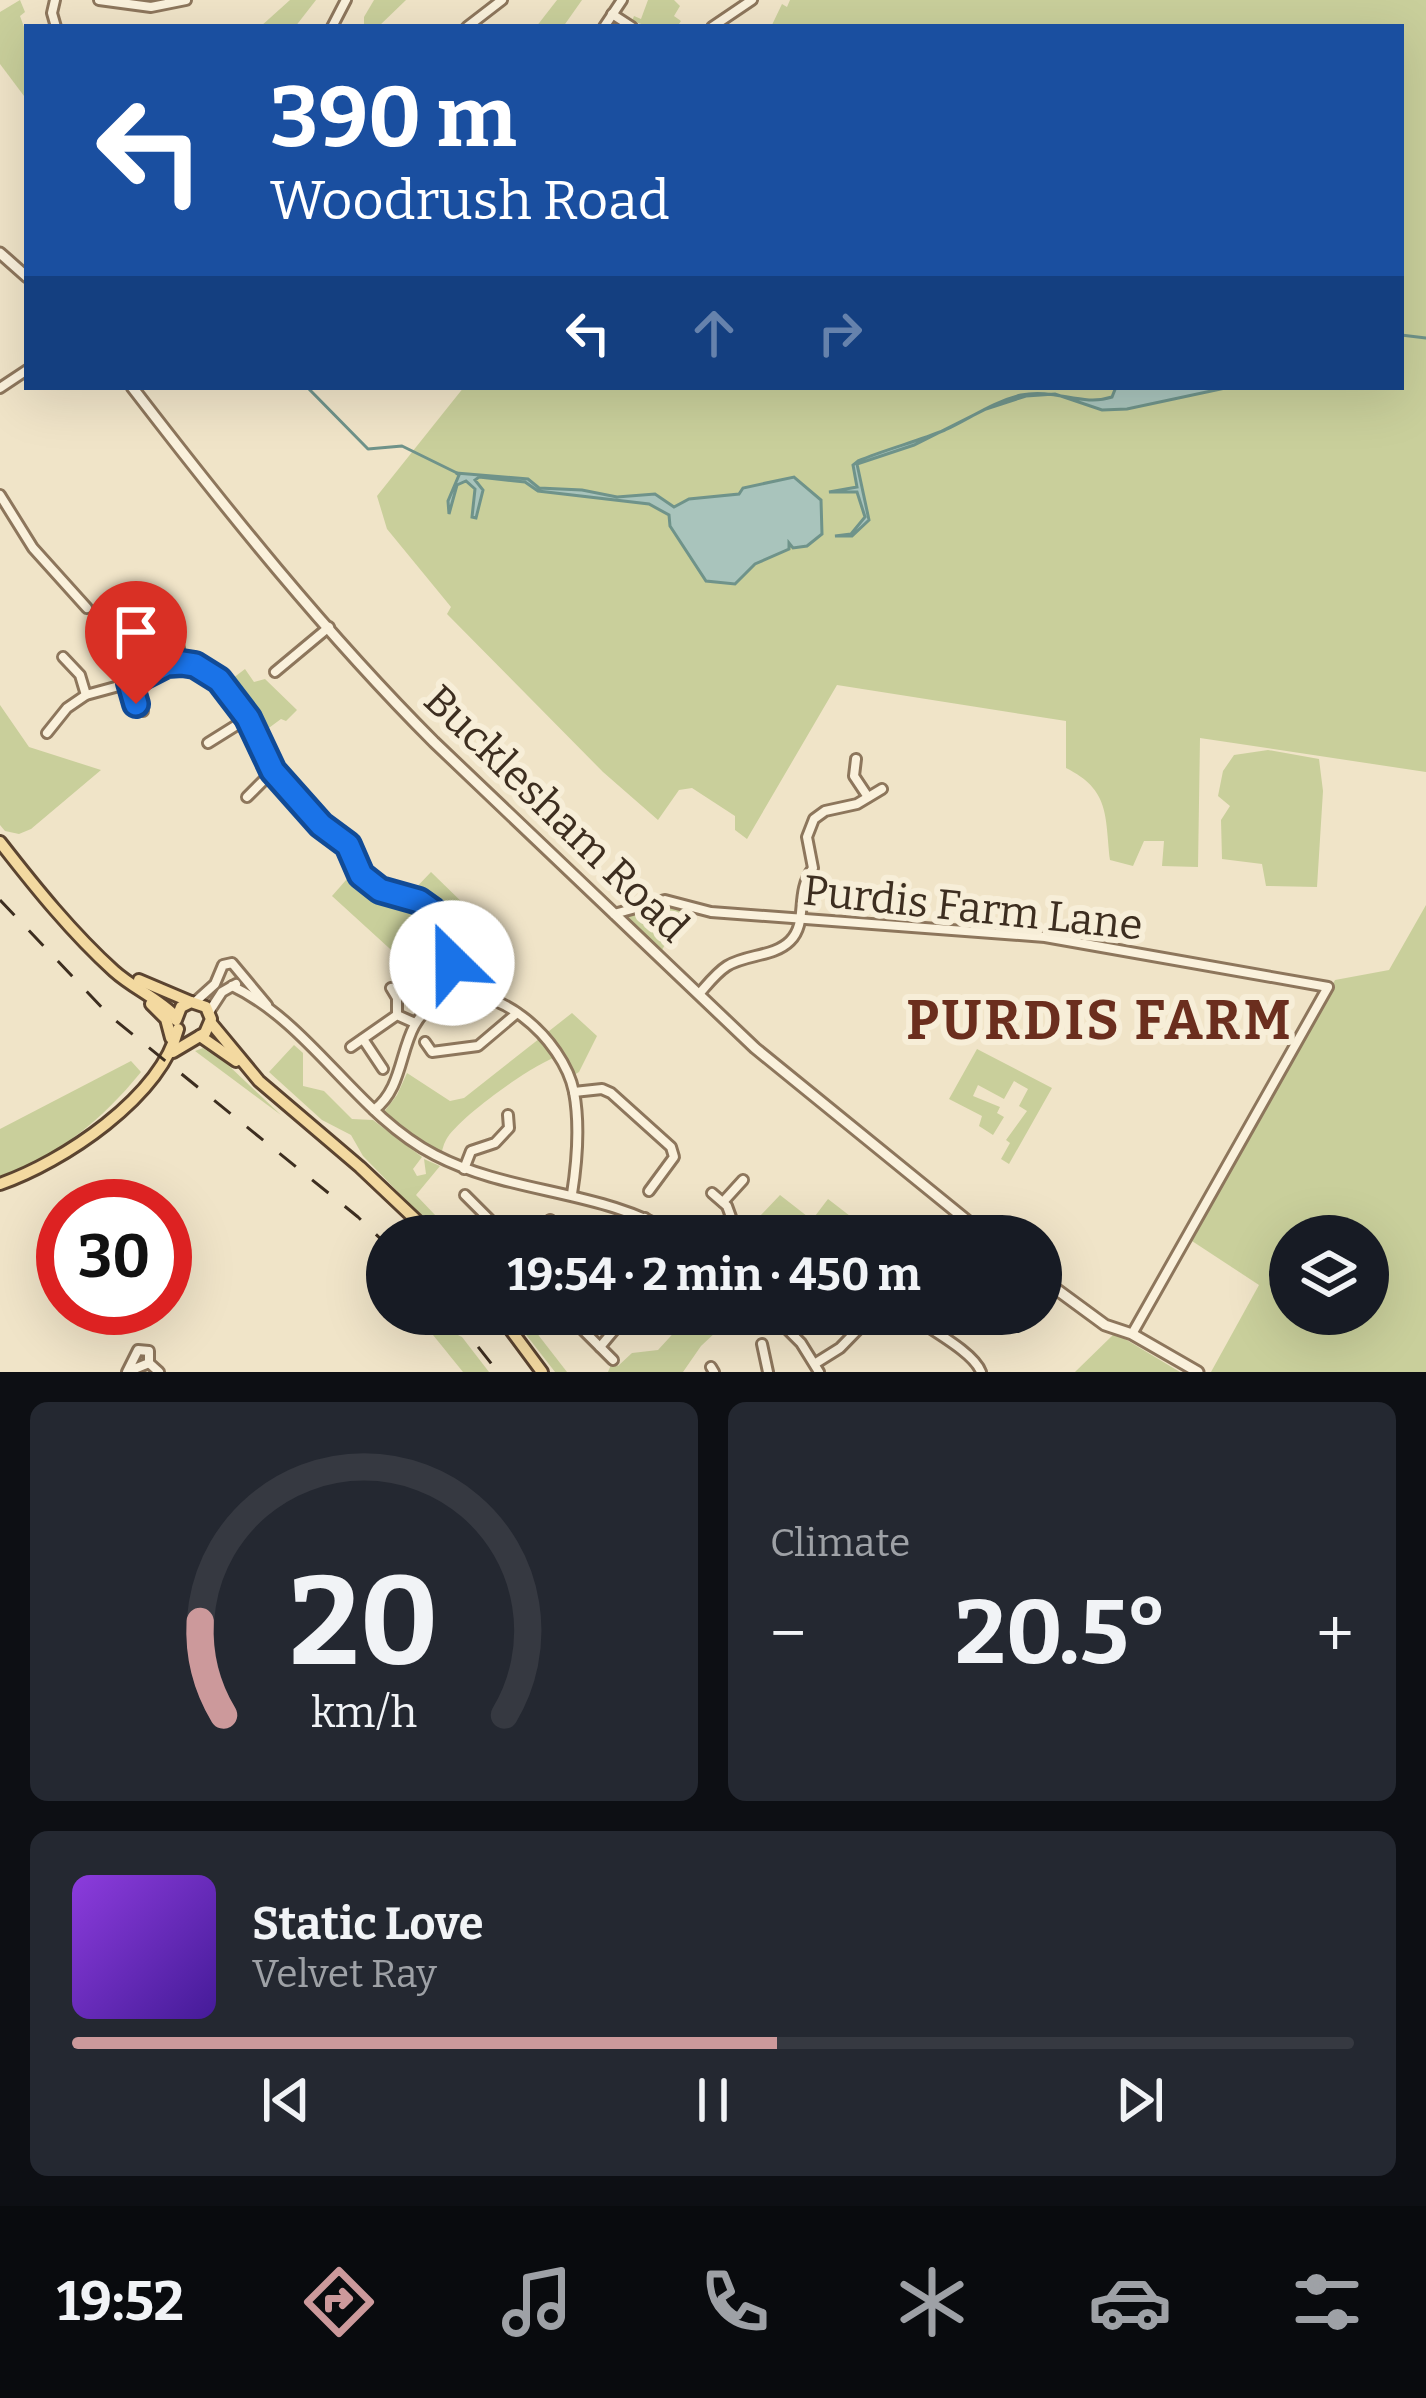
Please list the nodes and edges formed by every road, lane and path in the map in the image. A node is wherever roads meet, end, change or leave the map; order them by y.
1 (99, 0) edge
2 (186, 0) edge
3 (502, 0) edge
4 (622, 0) edge
5 (752, 0) edge
6 (612, 14) junction
7 (471, 24) edge
8 (606, 24) edge
9 (627, 24) edge
10 (716, 24) edge
11 (0, 253) edge
12 (24, 274) edge
13 (134, 390) edge
14 (0, 495) edge
15 (87, 608) dead end
16 (149, 621) dead end
17 (330, 627) junction
18 (63, 657) dead end
19 (182, 663) junction
20 (275, 672) dead end
21 (130, 683) junction
22 (86, 695) junction
23 (143, 711) dead end
24 (248, 718) junction
25 (47, 733) dead end
26 (208, 743) dead end
27 (856, 759) dead end
28 (273, 771) junction
29 (882, 789) dead end
30 (248, 797) dead end
31 (868, 797) junction
32 (0, 842) edge
33 (613, 914) junction
34 (801, 917) junction
35 (79, 935) junction
36 (241, 972) junction
37 (117, 974) junction
38 (232, 986) junction
39 (391, 988) dead end
40 (461, 994) junction
41 (699, 994) junction
42 (193, 1003) junction
43 (267, 1006) junction
44 (517, 1013) junction
45 (397, 1015) junction
46 (210, 1017) junction
47 (177, 1023) junction
48 (415, 1023) junction
49 (198, 1037) junction
50 (363, 1039) junction
51 (425, 1042) dead end
52 (351, 1047) dead end
53 (167, 1053) junction
54 (159, 1065) junction
55 (383, 1069) dead end
56 (253, 1075) junction
57 (574, 1093) junction
58 (374, 1110) junction
59 (508, 1114) dead end
60 (464, 1169) junction
61 (743, 1180) dead end
62 (0, 1184) edge
63 (650, 1191) dead end
64 (712, 1192) dead end
65 (572, 1194) junction
66 (465, 1195) dead end
67 (723, 1202) junction
68 (411, 1215) edge
69 (485, 1215) edge
70 (637, 1215) edge
71 (730, 1215) edge
72 (959, 1215) edge
73 (1062, 1293) edge
74 (1132, 1334) junction
75 (515, 1335) edge
76 (588, 1335) edge
77 (610, 1335) edge
78 (790, 1335) edge
79 (853, 1335) edge
80 (936, 1335) edge
81 (762, 1344) dead end
82 (600, 1347) junction
83 (613, 1360) dead end
84 (149, 1363) junction
85 (817, 1368) edge
86 (128, 1372) edge
87 (159, 1372) edge
88 (542, 1372) edge
89 (769, 1372) edge
90 (981, 1372) edge
91 (1198, 1372) edge

1 - 2 street
3 - 7 street
4 - 6 street
5 - 10 street
6 - 8 street
6 - 9 street
11 - 12 street
13 - 17 street, Bucklesham Road
14 - 15 street
16 - 19 street
17 - 20 street
17 - 33 street, Bucklesham Road
18 - 22 street
19 - 21 street
19 - 24 street
21 - 22 street
21 - 23 street
22 - 25 street
24 - 26 street
24 - 28 street
27 - 31 street
28 - 30 street
28 - 40 street
29 - 31 street
31 - 34 street
32 - 35 main road
33 - 34 street, Purdis Farm Lane
33 - 41 street, Bucklesham Road
34 - 41 street
34 - 74 street, Purdis Farm Lane
35 - 37 main road
35 - 42 main road
36 - 38 street
36 - 42 street
36 - 43 street
37 - 47 main road
37 - 53 main road
38 - 43 street
38 - 46 street
39 - 45 street
40 - 44 street
40 - 48 street
41 - 72 street, Bucklesham Road
42 - 46 main road
42 - 47 main road
43 - 58 street
44 - 51 street
44 - 57 street
45 - 48 street
45 - 50 street
46 - 49 main road
46 - 56 main road
47 - 49 main road
47 - 53 main road
48 - 58 street
49 - 54 main road
49 - 56 main road
50 - 52 street
50 - 55 street
53 - 54 main road
54 - 62 main road
56 - 68 main road
57 - 63 street
57 - 65 street
58 - 60 street
59 - 60 street
60 - 65 street
61 - 67 street
64 - 67 street
65 - 70 street
66 - 69 street
67 - 71 street
73 - 74 street
74 - 91 street
75 - 88 main road
76 - 82 street
77 - 82 street
78 - 85 street
79 - 85 street
80 - 90 street
81 - 89 street
82 - 83 street
84 - 86 street
84 - 86 street
84 - 87 street

